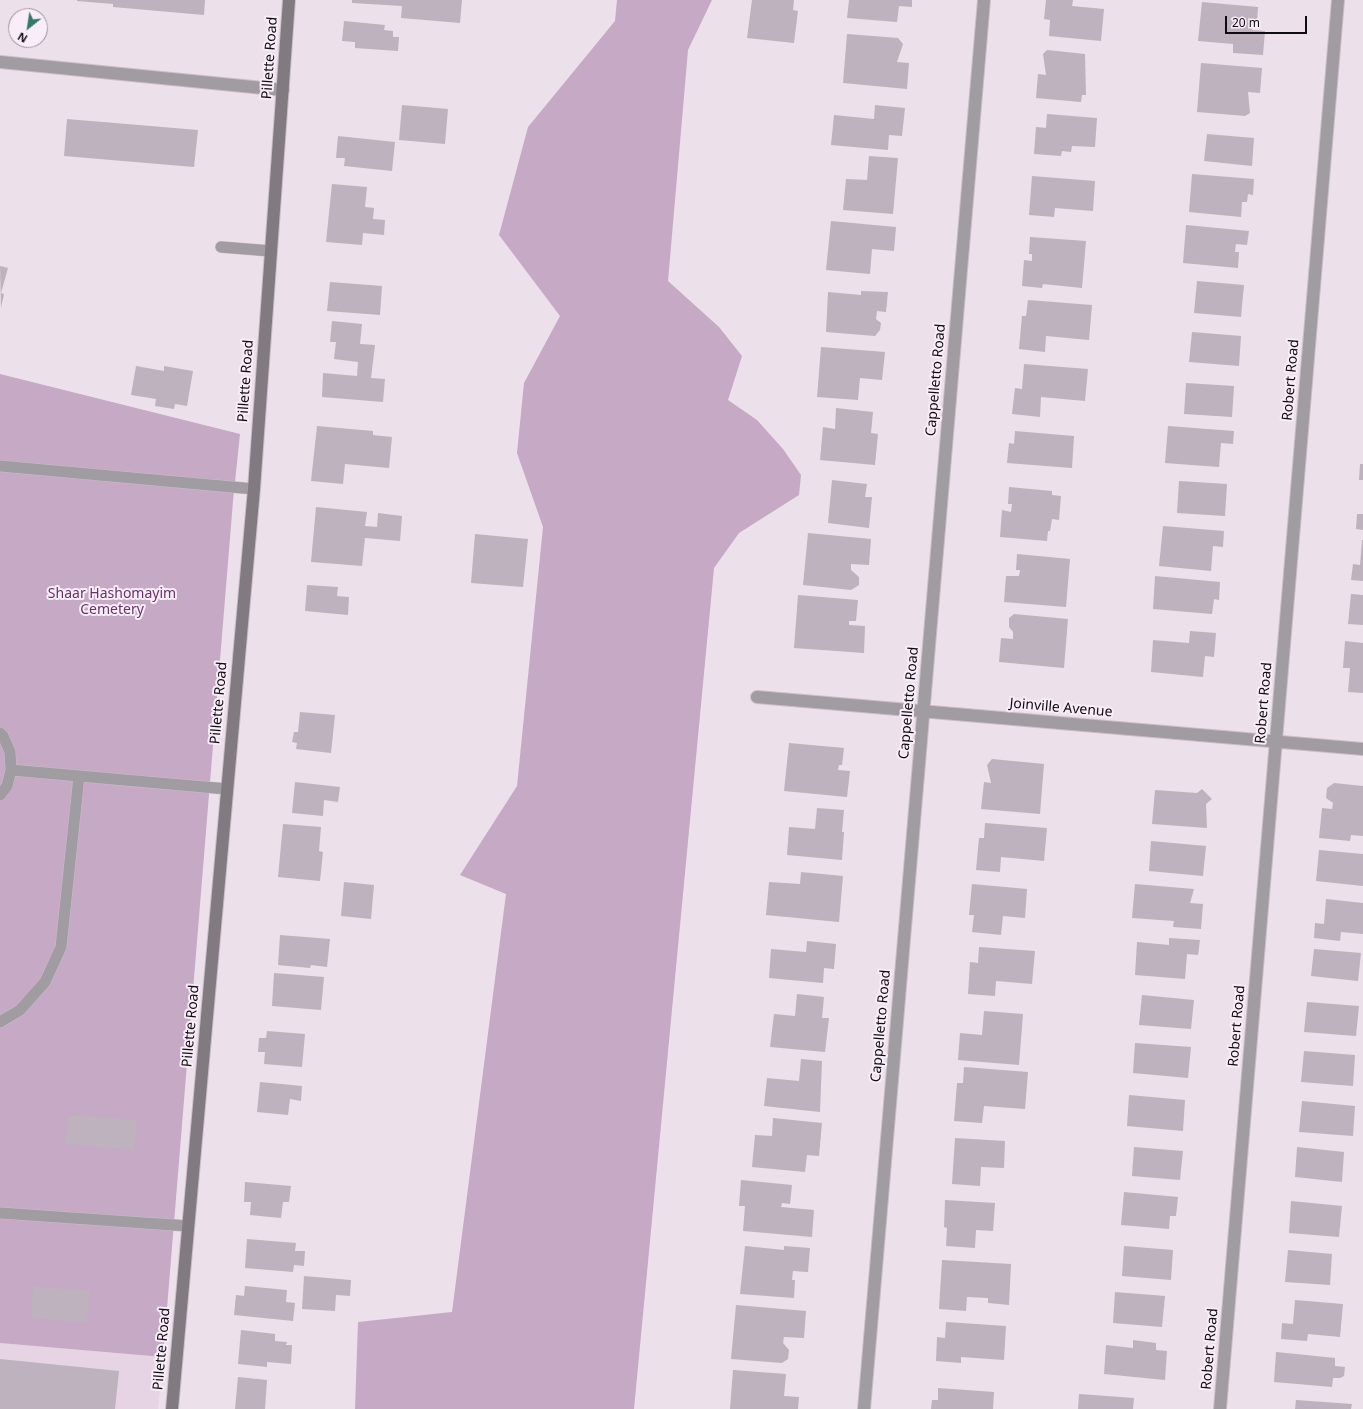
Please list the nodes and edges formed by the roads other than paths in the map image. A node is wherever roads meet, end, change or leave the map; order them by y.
1 (289, 0) edge
2 (984, 0) edge
3 (1338, 0) edge
4 (0, 62) edge
5 (283, 90) junction
6 (220, 247) dead end
7 (271, 251) junction
8 (0, 466) edge
9 (254, 489) junction
10 (757, 697) dead end
11 (923, 711) junction
12 (0, 733) edge
13 (1276, 741) junction
14 (1363, 749) edge
15 (11, 770) junction
16 (79, 776) junction
17 (227, 789) junction
18 (0, 796) edge
19 (0, 1022) edge
20 (0, 1213) edge
21 (188, 1226) junction
22 (172, 1409) edge
23 (864, 1409) edge
24 (1220, 1409) edge

1 - 5 street, Pillette Road
2 - 11 street, Cappelletto Road
3 - 13 street, Robert Road
4 - 5 street
5 - 7 street, Pillette Road
6 - 7 lane
7 - 9 street, Pillette Road
8 - 9 lane
9 - 17 street, Pillette Road
10 - 11 street, Joinville Avenue
11 - 13 street, Joinville Avenue
11 - 23 street, Cappelletto Road
12 - 15 lane
13 - 14 street, Joinville Avenue
13 - 24 street, Robert Road
15 - 16 lane
15 - 18 lane
16 - 17 lane
16 - 19 lane
17 - 21 street, Pillette Road
20 - 21 lane
21 - 22 street, Pillette Road

